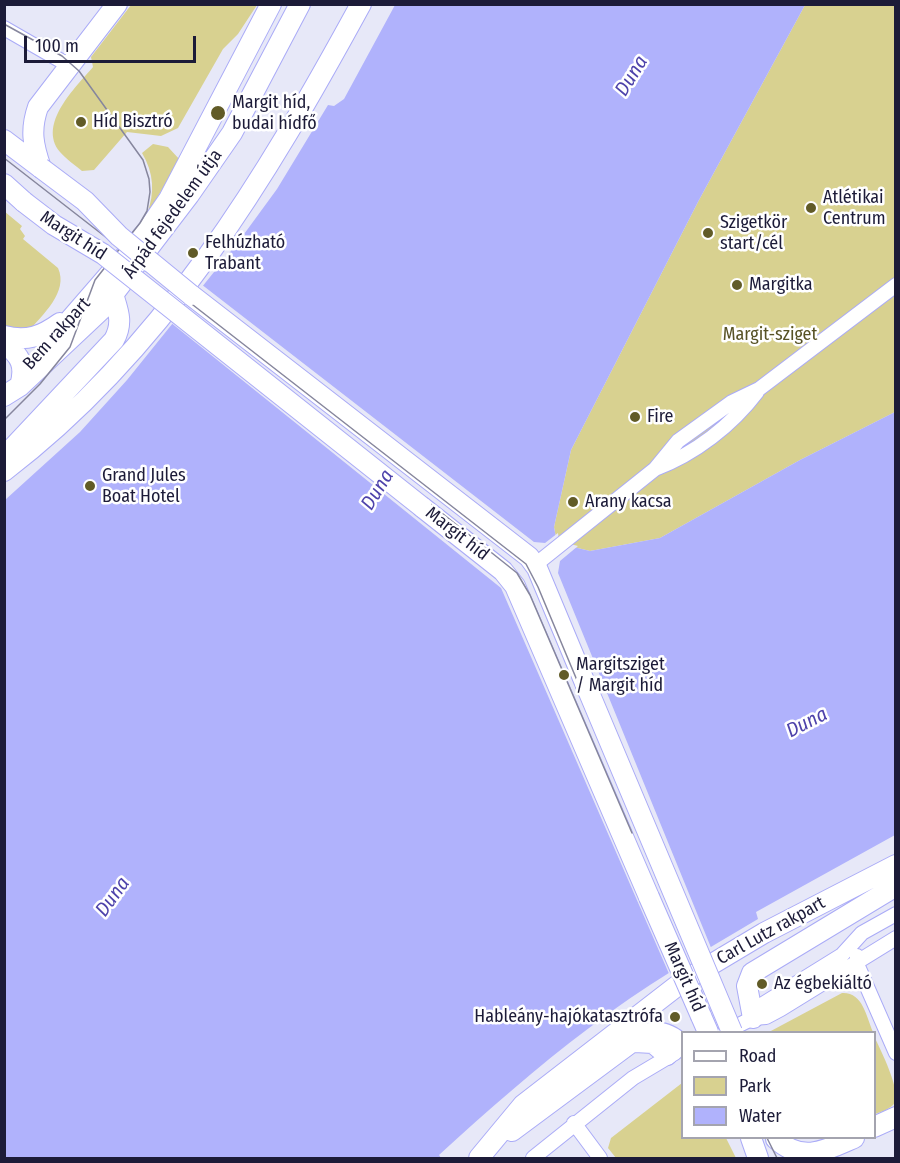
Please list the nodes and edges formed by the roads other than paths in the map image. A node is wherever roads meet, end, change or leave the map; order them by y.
1 (117, 4) edge
2 (272, 4) edge
3 (300, 4) edge
4 (361, 4) edge
5 (4, 28) edge
6 (70, 66) junction
7 (4, 140) edge
8 (35, 159) junction
9 (7, 187) edge
10 (108, 277) junction
11 (896, 285) edge
12 (113, 296) junction
13 (79, 309) junction
14 (4, 336) edge
15 (4, 343) edge
16 (14, 386) edge
17 (4, 457) edge
18 (4, 471) edge
19 (535, 565) junction
20 (896, 865) edge
21 (896, 886) edge
22 (896, 914) edge
23 (862, 933) junction
24 (896, 938) edge
25 (857, 963) junction
26 (753, 1018) junction
27 (708, 1031) edge
28 (726, 1031) edge
29 (732, 1031) edge
30 (677, 1050) edge
31 (896, 1053) edge
32 (896, 1117) edge
33 (574, 1123) junction
34 (876, 1126) edge
35 (750, 1139) edge
36 (751, 1139) edge
37 (850, 1139) edge
38 (782, 1148) edge
39 (484, 1152) edge
40 (533, 1158) edge
41 (600, 1158) edge
42 (750, 1158) edge
43 (758, 1158) edge

1 - 6 main road
2 - 10 main road, Árpád fejedelem útja
3 - 12 main road, Árpád fejedelem útja
4 - 18 main road
5 - 6 street
6 - 8 main road
7 - 8 main road, Margit híd
8 - 19 main road, Margit híd, bridge
9 - 27 main road, Margit híd, bridge
10 - 12 main road
10 - 13 main road, Bem rakpart
11 - 19 street
12 - 16 main road, Bem rakpart
12 - 17 main road
13 - 14 main road
13 - 16 main road, Bem rakpart
15 - 16 main road
19 - 29 main road, Margit híd, bridge
20 - 39 main road, Carl Lutz rakpart
21 - 26 main road
22 - 23 street
23 - 25 street
23 - 26 street
24 - 25 street
25 - 26 street
25 - 31 street
26 - 28 street
30 - 33 street
30 - 39 main road
32 - 34 main road
33 - 40 street
33 - 41 street
35 - 42 main road
36 - 43 main road
37 - 38 main road

